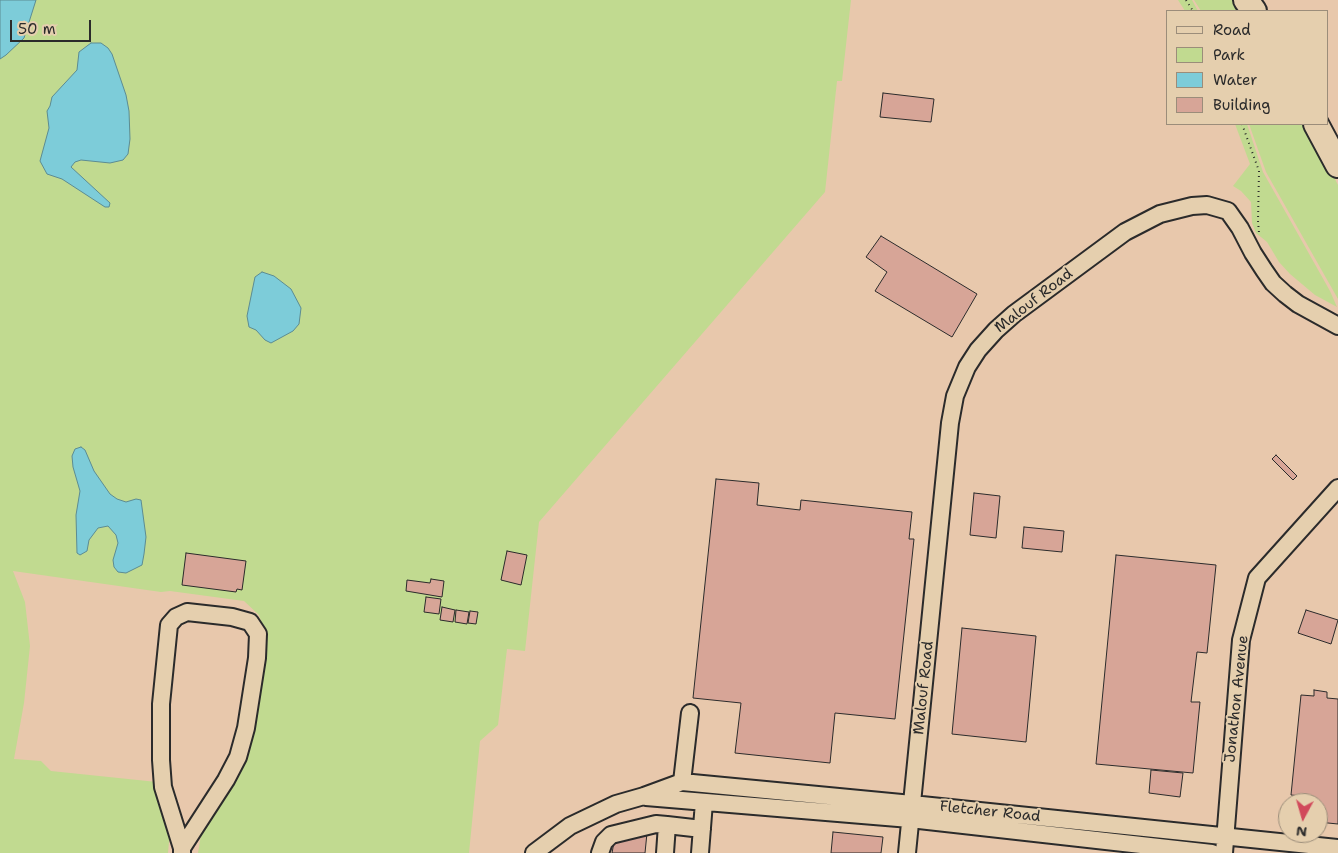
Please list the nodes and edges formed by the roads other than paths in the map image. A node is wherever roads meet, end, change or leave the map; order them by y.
1 (1317, 125) edge
2 (1338, 164) edge
3 (1338, 326) edge
4 (1338, 488) edge
5 (690, 713) dead end
6 (682, 782) junction
7 (650, 797) junction
8 (704, 802) junction
9 (602, 811) junction
10 (911, 812) junction
11 (662, 824) junction
12 (702, 829) junction
13 (611, 835) junction
14 (1224, 836) junction
15 (1338, 848) edge
16 (182, 851) edge
17 (534, 853) edge
18 (600, 853) edge
19 (665, 853) edge
20 (700, 853) edge
21 (907, 853) edge
22 (1212, 853) edge
23 (1224, 853) edge

1 - 2 highway
3 - 10 street, Malouf Road
4 - 14 street, Jonathon Avenue
5 - 6 street
6 - 7 street, Fletcher Road
6 - 10 street, Fletcher Road
7 - 8 street, Fletcher Road
7 - 9 street, Fletcher Road
7 - 11 street
8 - 10 street, Fletcher Road
8 - 12 street
9 - 13 street
9 - 17 street, Fletcher Road
10 - 14 street, Fletcher Road
10 - 21 street, Malouf Road
10 - 22 street, Fletcher Road
11 - 12 street
11 - 13 street
11 - 19 street
12 - 20 street
13 - 18 street
14 - 15 street, Fletcher Road
14 - 23 street, Jonathon Avenue
16 - 16 street

